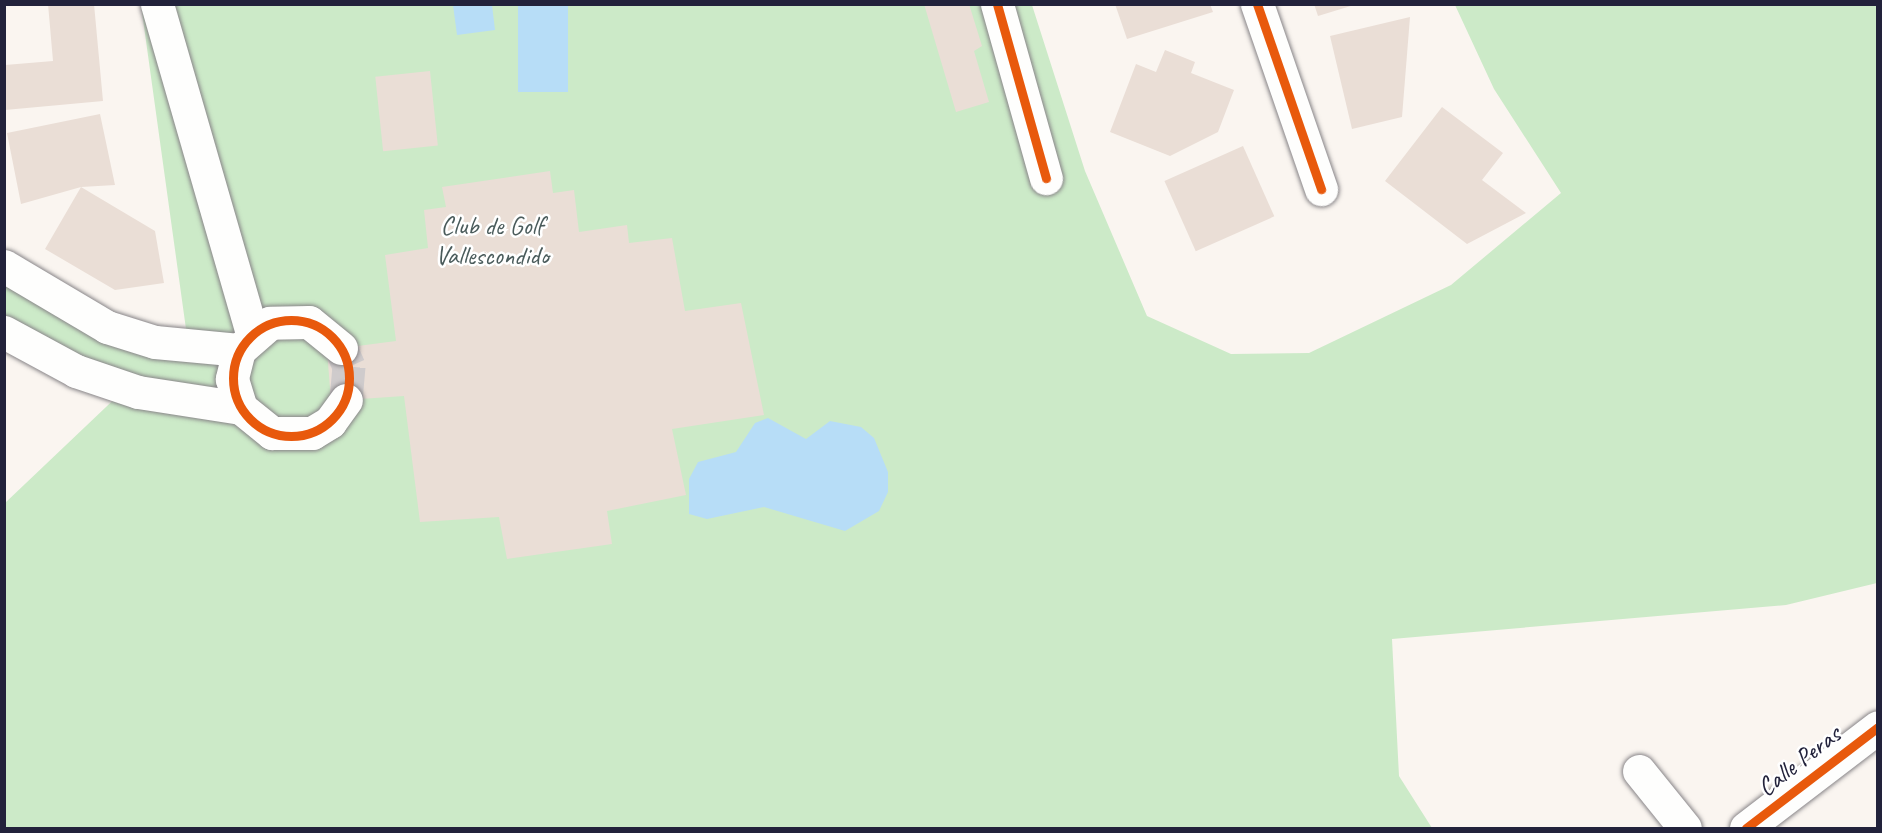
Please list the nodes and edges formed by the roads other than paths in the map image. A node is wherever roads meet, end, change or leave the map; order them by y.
1 (157, 4) edge
2 (997, 4) edge
3 (1257, 4) edge
4 (1046, 178) dead end
5 (1321, 189) dead end
6 (7, 275) edge
7 (4, 332) edge
8 (246, 342) junction
9 (341, 348) tunnel mouth
10 (346, 400) tunnel mouth
11 (241, 408) junction
12 (1878, 727) edge
13 (1639, 771) dead end
14 (1685, 828) edge
15 (1746, 828) edge

1 - 8 street
2 - 4 street
3 - 5 street
6 - 8 street
7 - 11 street
8 - 9 street
8 - 11 street
10 - 11 street
12 - 15 street, Calle Peras
13 - 14 street

